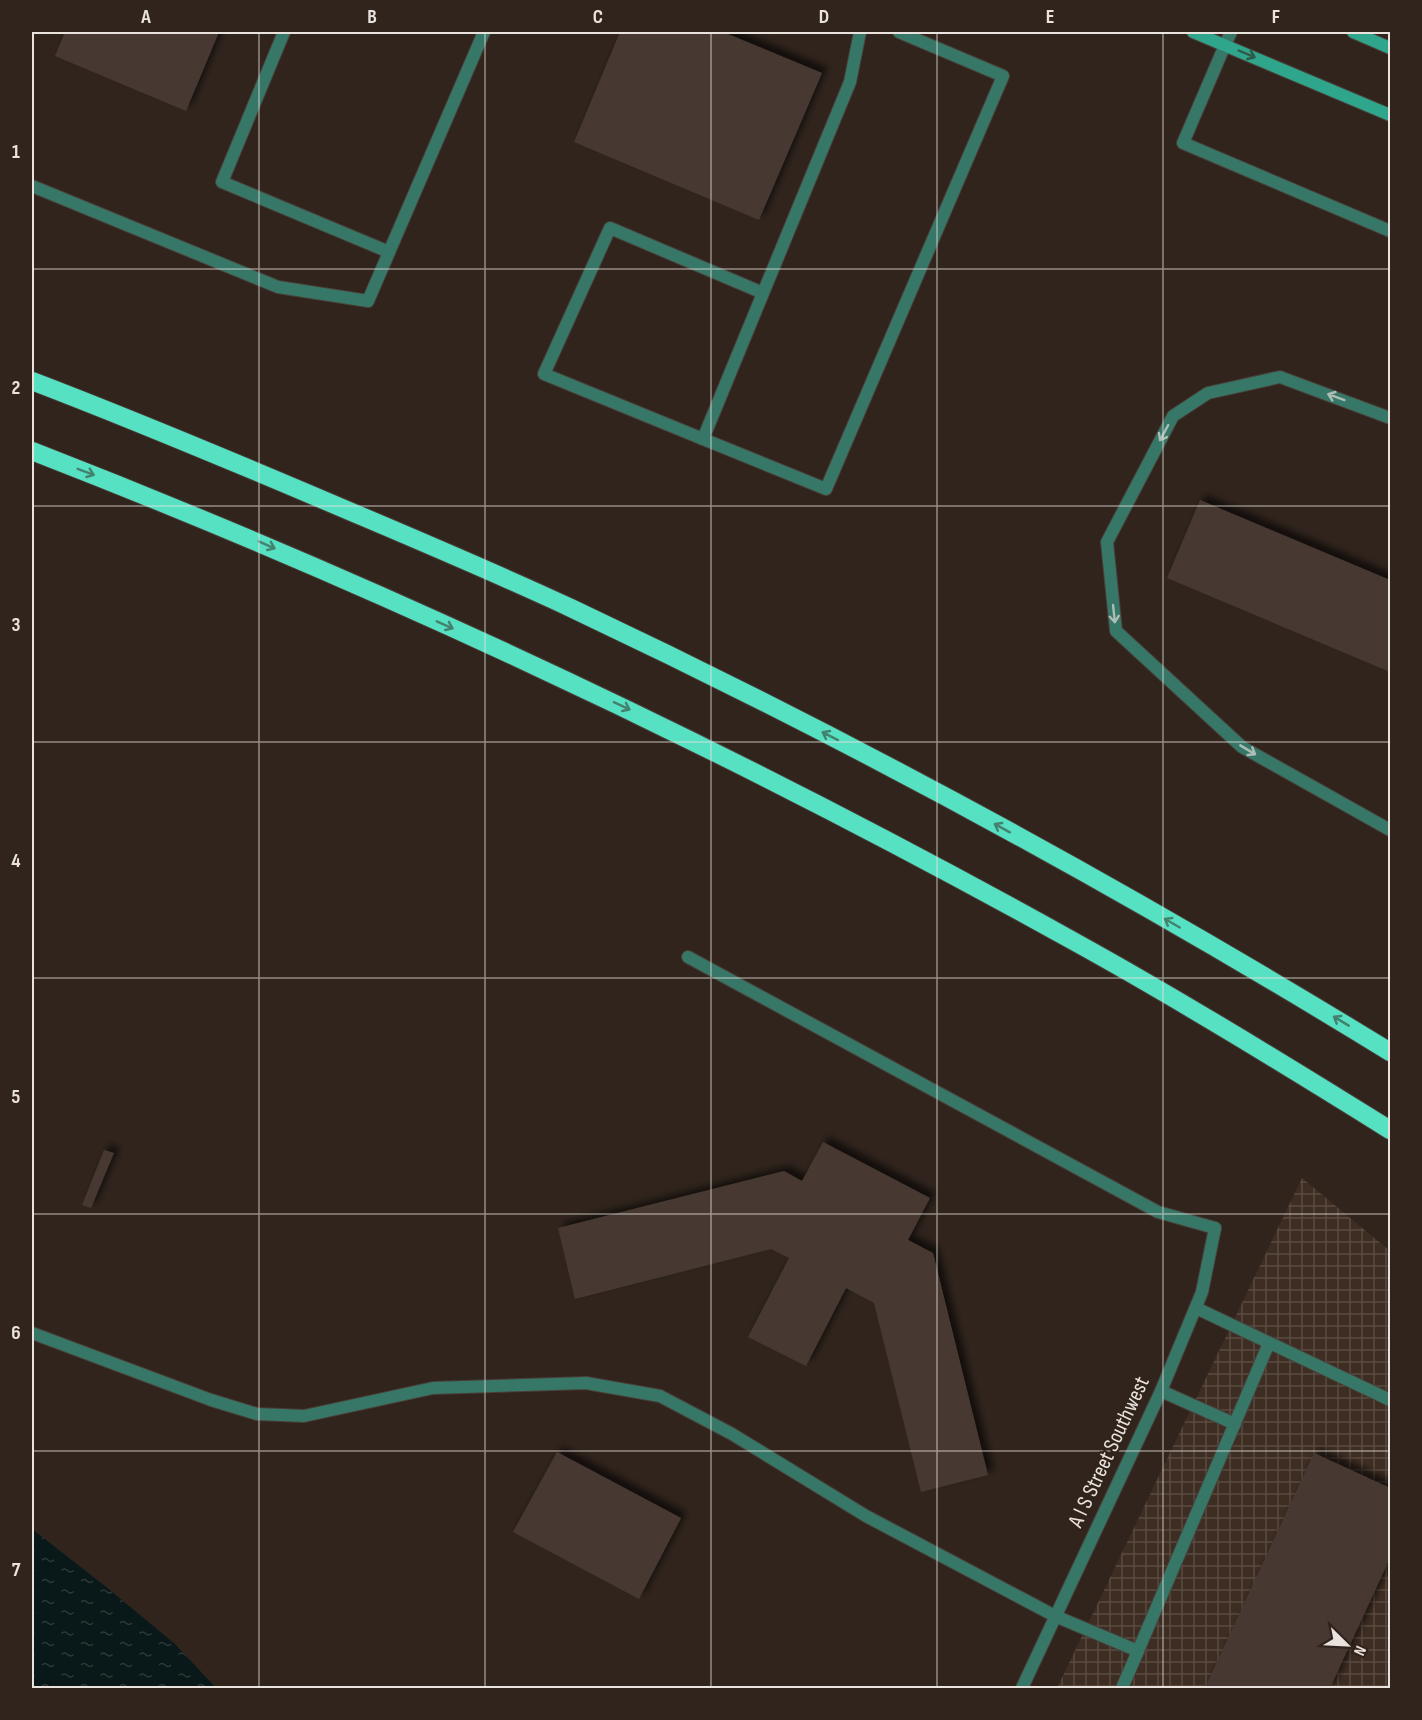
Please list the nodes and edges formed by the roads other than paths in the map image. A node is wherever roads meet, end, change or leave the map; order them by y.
1 (284, 32) edge
2 (484, 32) edge
3 (860, 32) edge
4 (899, 32) edge
5 (1193, 32) edge
6 (1231, 32) edge
7 (1353, 32) edge
8 (1373, 36) edge
9 (1225, 45) junction
10 (1390, 48) edge
11 (1390, 115) edge
12 (32, 186) edge
13 (1390, 231) edge
14 (389, 252) junction
15 (763, 293) junction
16 (32, 381) edge
17 (1390, 418) edge
18 (703, 439) junction
19 (32, 451) edge
20 (1390, 830) edge
21 (688, 957) dead end
22 (1390, 1052) edge
23 (1390, 1130) edge
24 (1196, 1308) junction
25 (32, 1334) edge
26 (1269, 1343) junction
27 (1161, 1391) junction
28 (1390, 1400) edge
29 (1235, 1424) junction
30 (1055, 1616) junction
31 (1138, 1652) junction
32 (1022, 1689) edge
33 (1122, 1689) edge

1 - 14 street
2 - 14 street
3 - 15 street
4 - 18 street
5 - 9 main road
6 - 9 street
7 - 8 main road
8 - 10 main road
9 -> 11 main road
9 - 13 street
12 - 14 street
15 - 18 street
15 - 18 street
22 -> 16 highway
17 -> 20 street
19 -> 23 highway
21 - 24 street, A I S Street Southwest
24 - 26 street
24 - 27 street, A I S Street Southwest
25 - 30 street
26 - 28 street
26 - 29 street
27 - 29 street
27 - 30 street, A I S Street Southwest
29 - 31 street
30 - 31 street
30 - 32 street, A I S Street Southwest
31 - 33 street

